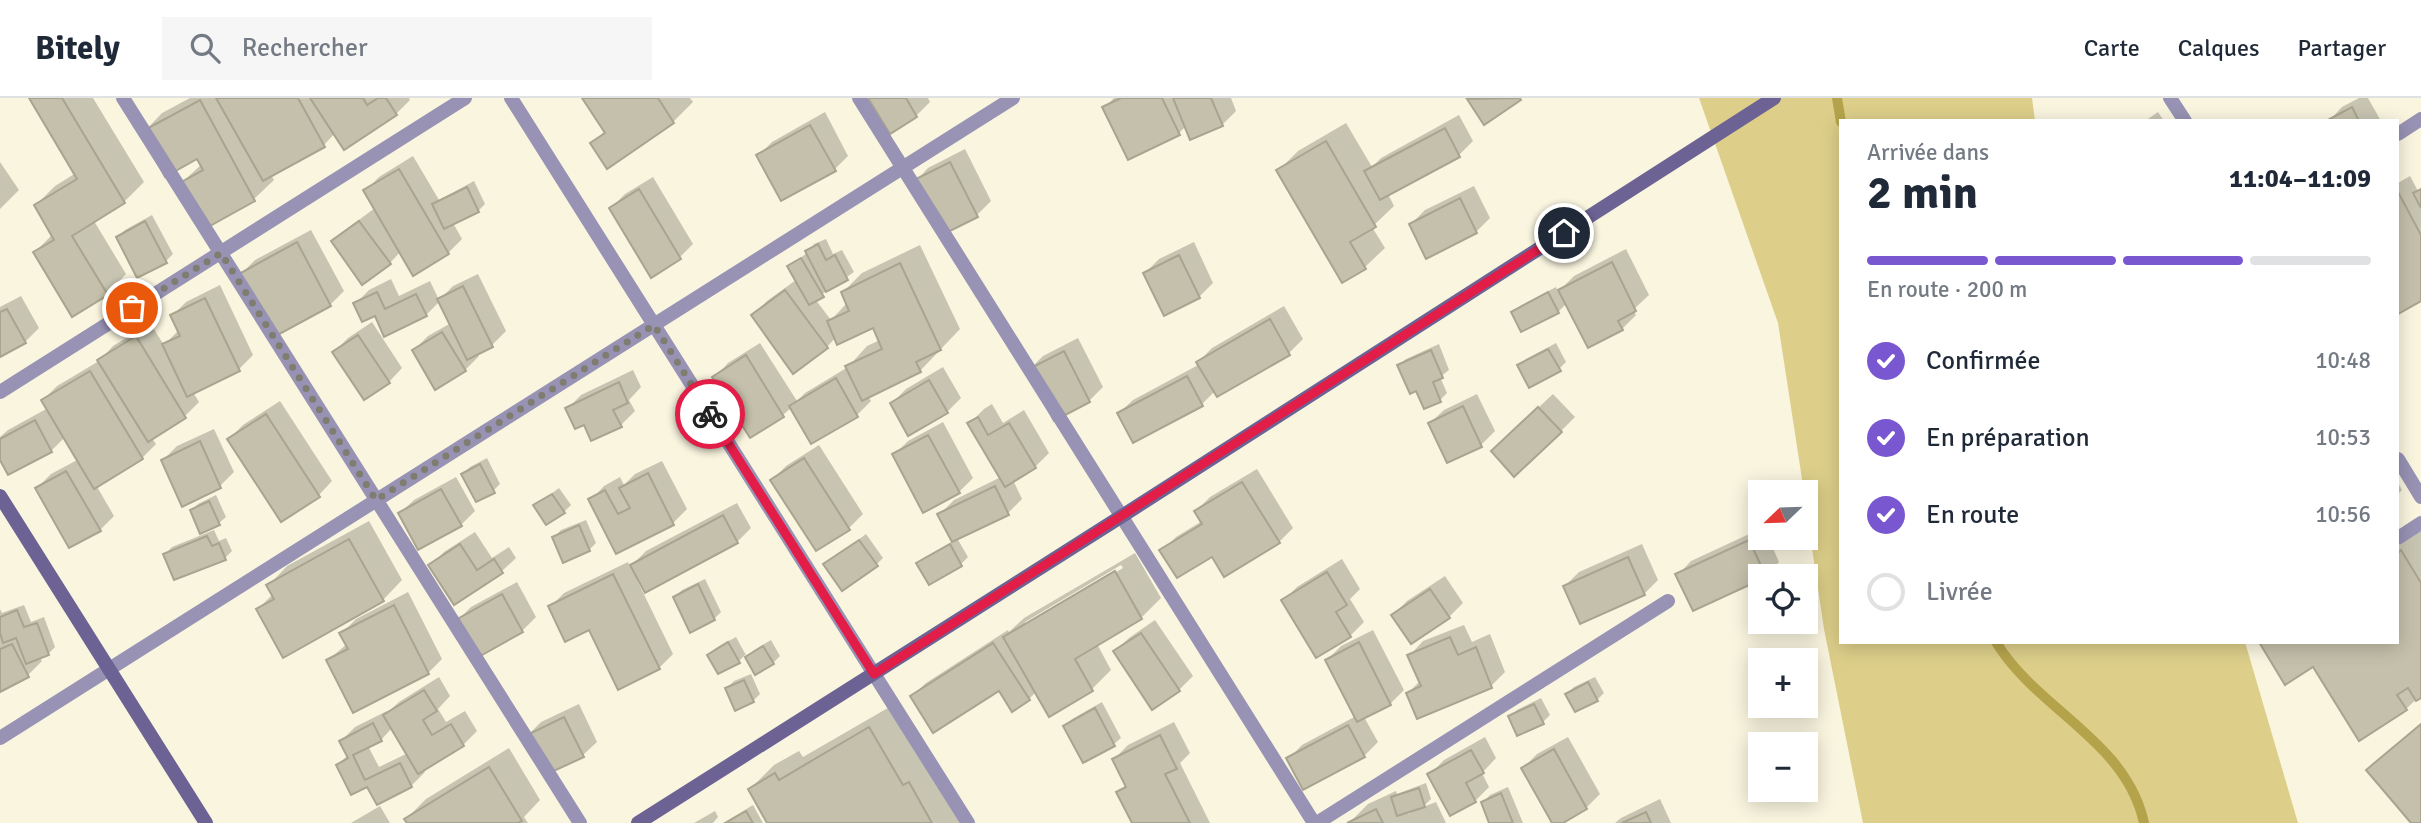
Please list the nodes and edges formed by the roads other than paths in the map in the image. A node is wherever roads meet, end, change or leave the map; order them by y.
1 (123, 98) edge
2 (465, 98) edge
3 (511, 98) edge
4 (859, 98) edge
5 (1013, 98) edge
6 (1774, 98) edge
7 (2170, 98) edge
8 (2184, 119) edge
9 (2421, 119) edge
10 (2399, 133) edge
11 (902, 167) junction
12 (221, 253) junction
13 (654, 325) junction
14 (0, 392) edge
15 (2399, 461) edge
16 (0, 496) edge
17 (2421, 497) edge
18 (376, 500) junction
19 (1122, 516) junction
20 (2421, 523) edge
21 (2399, 537) edge
22 (1668, 601) dead end
23 (109, 669) junction
24 (874, 674) junction
25 (0, 738) edge
26 (206, 823) edge
27 (580, 823) edge
28 (638, 823) edge
29 (968, 823) edge
30 (1316, 823) edge

1 - 12 street
2 - 12 street
3 - 13 street
4 - 11 street
5 - 11 street
6 - 19 street
7 - 8 street
9 - 10 street
11 - 13 street
11 - 19 street
12 - 14 street
12 - 18 street
13 - 18 street
13 - 24 street
15 - 17 street
16 - 23 street
18 - 23 street
18 - 27 street
19 - 24 street
19 - 30 street
20 - 21 street
22 - 30 street
23 - 25 street
23 - 26 street
24 - 28 street
24 - 29 street

